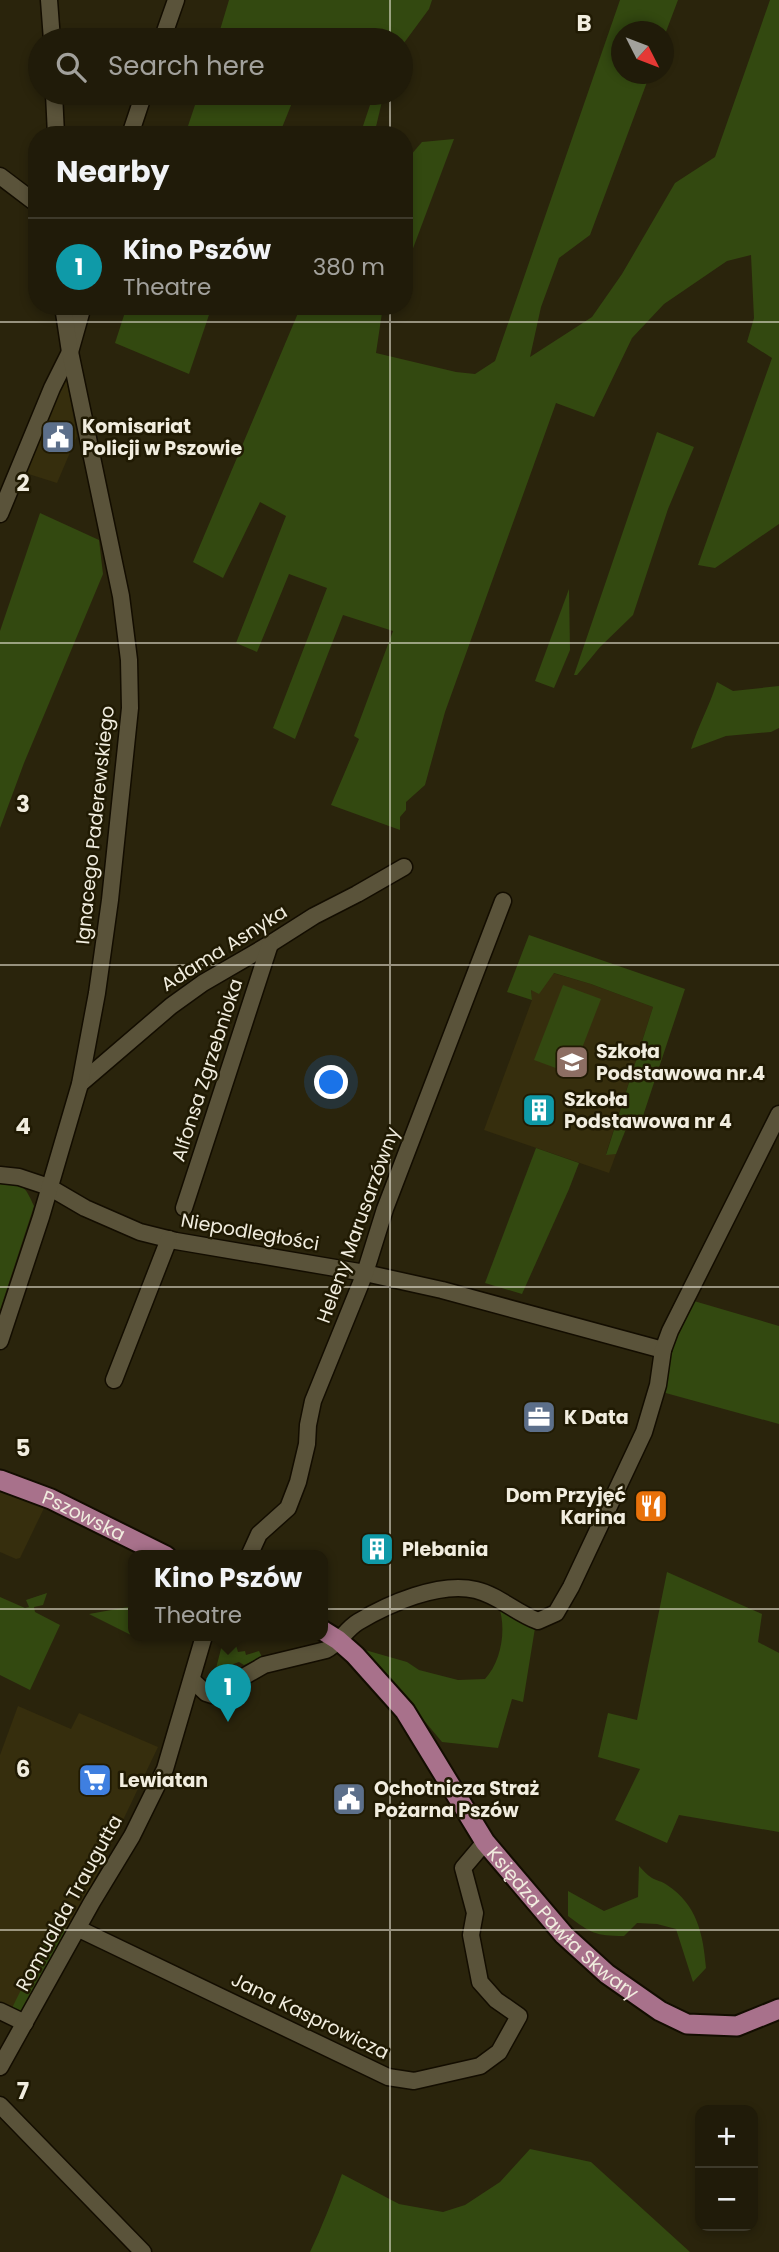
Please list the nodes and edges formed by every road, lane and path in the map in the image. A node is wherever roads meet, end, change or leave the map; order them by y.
1 (49, 0) edge
2 (176, 0) edge
3 (50, 28) edge
4 (166, 28) edge
5 (55, 105) edge
6 (140, 105) edge
7 (56, 126) edge
8 (133, 126) edge
9 (0, 176) edge
10 (28, 197) edge
11 (64, 315) edge
12 (80, 315) edge
13 (70, 352) junction
14 (0, 514) edge
15 (404, 867) dead end
16 (503, 901) dead end
17 (270, 944) junction
18 (80, 1084) junction
19 (779, 1114) edge
20 (0, 1175) edge
21 (49, 1187) junction
22 (184, 1208) dead end
23 (169, 1239) junction
24 (365, 1273) junction
25 (0, 1341) edge
26 (663, 1350) junction
27 (114, 1380) dead end
28 (0, 1480) edge
29 (154, 1550) edge
30 (252, 1550) edge
31 (330, 1635) edge
32 (203, 1641) edge
33 (192, 1680) junction
34 (485, 1842) junction
35 (79, 1929) junction
36 (779, 2009) edge
37 (0, 2011) edge
38 (25, 2023) junction
39 (0, 2067) edge
40 (0, 2105) edge
41 (143, 2252) edge

1 - 3 street
2 - 4 street
5 - 7 street
6 - 8 street
9 - 10 street
11 - 13 street, Ignacego Paderewskiego
12 - 13 street
13 - 14 street
13 - 18 street, Ignacego Paderewskiego
15 - 17 street, Adama Asnyka
16 - 24 street, Heleny Marusarzówny
17 - 18 street, Adama Asnyka
17 - 22 street, Alfonsa Zgrzebnioka
18 - 21 street, Ignacego Paderewskiego
19 - 26 street
20 - 21 street, Niepodległości
21 - 23 street, Niepodległości
21 - 25 street, Ignacego Paderewskiego
23 - 24 street, Niepodległości
23 - 27 street
24 - 26 street, Niepodległości
24 - 30 street, Heleny Marusarzówny
26 - 31 street
28 - 29 main road, Pszowska
31 - 33 street
31 - 34 main road, Księdza Pawła Skwary
32 - 33 street, Romualda Traugutta
33 - 35 street, Romualda Traugutta
34 - 35 street, Jana Kasprowicza
34 - 36 main road, Księdza Pawła Skwary
35 - 38 street, Romualda Traugutta
37 - 38 street
38 - 39 street, Romualda Traugutta
40 - 41 street

